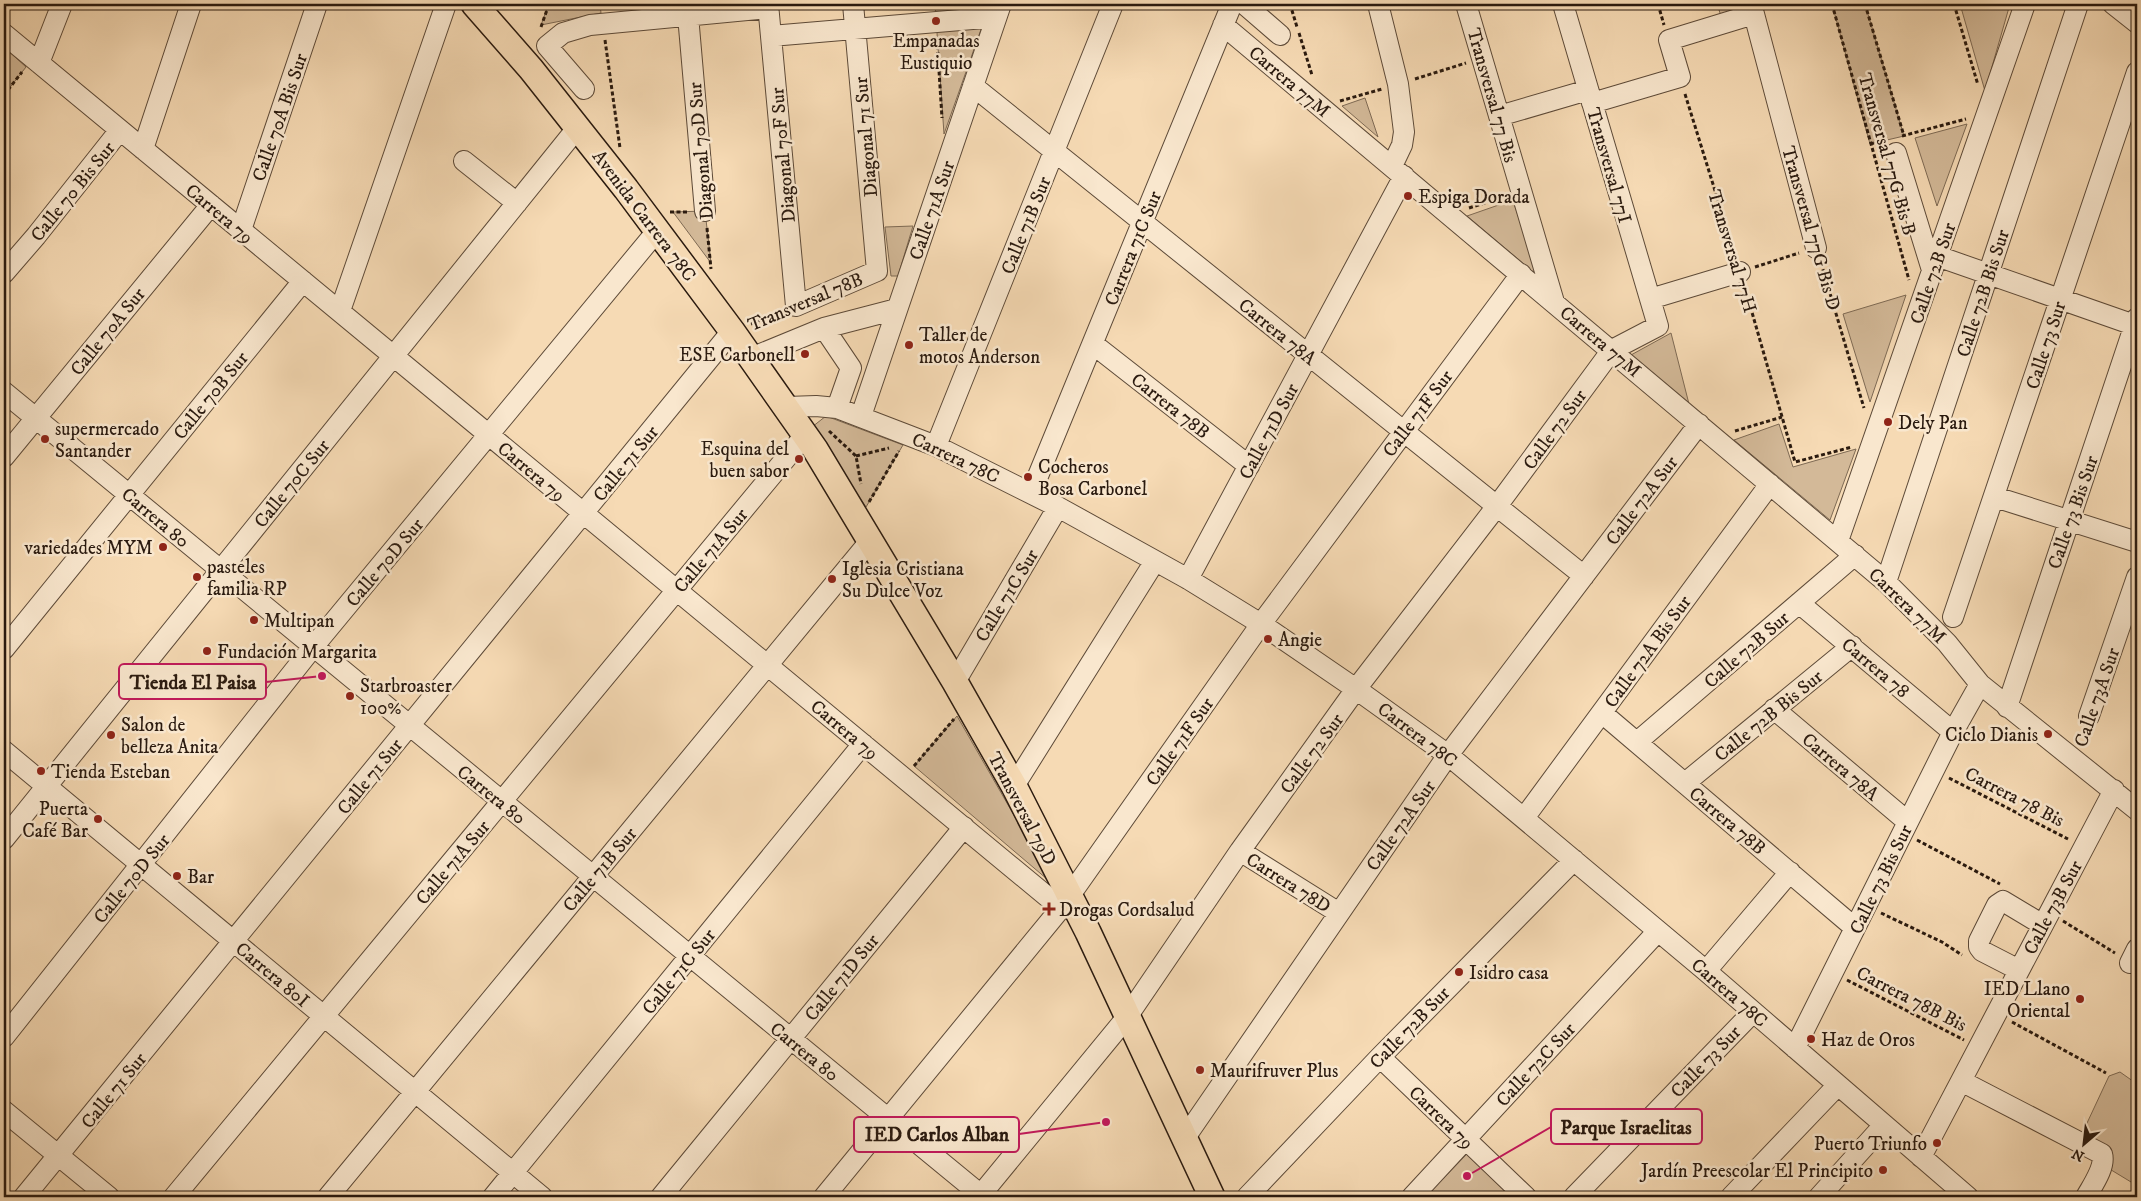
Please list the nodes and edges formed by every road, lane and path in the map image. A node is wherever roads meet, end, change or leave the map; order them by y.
1 (62, 4) edge
2 (191, 4) edge
3 (317, 4) edge
4 (446, 4) edge
5 (474, 4) edge
6 (853, 4) edge
7 (1114, 4) edge
8 (1232, 4) edge
9 (1244, 4) edge
10 (1290, 4) edge
11 (1378, 4) edge
12 (1466, 4) edge
13 (1563, 4) edge
14 (1832, 4) edge
15 (1865, 4) edge
16 (1954, 4) edge
17 (2025, 4) edge
18 (2078, 4) edge
19 (2113, 4) edge
20 (769, 6) edge
21 (1751, 9) edge
22 (688, 10) edge
23 (998, 10) edge
24 (936, 22) junction
25 (2137, 23) edge
26 (602, 24) junction
27 (1223, 25) junction
28 (855, 29) junction
29 (4, 34) edge
30 (1280, 35) dead end
31 (771, 36) junction
32 (36, 60) junction
33 (569, 72) junction
34 (2137, 72) edge
35 (1680, 76) junction
36 (973, 86) junction
37 (547, 89) junction
38 (584, 89) dead end
39 (4, 95) edge
40 (1590, 96) junction
41 (1321, 107) junction
42 (1987, 113) junction
43 (1499, 116) junction
44 (943, 125) dead end
45 (578, 127) junction
46 (120, 130) junction
47 (1896, 142) junction
48 (1870, 144) junction
49 (143, 149) junction
50 (620, 150) dead end
51 (1055, 150) junction
52 (464, 161) dead end
53 (1398, 171) junction
54 (1521, 190) junction
55 (517, 203) junction
56 (211, 205) junction
57 (705, 211) junction
58 (1450, 215) junction
59 (661, 222) junction
60 (1142, 222) junction
61 (241, 230) junction
62 (1816, 248) junction
63 (1935, 263) junction
64 (877, 271) joint
65 (712, 272) dead end
66 (1740, 272) junction
67 (4, 273) edge
68 (1521, 274) junction
69 (1988, 274) junction
70 (303, 281) junction
71 (1650, 299) junction
72 (2060, 299) junction
73 (1554, 302) junction
74 (796, 306) junction
75 (897, 309) junction
76 (340, 311) junction
77 (1918, 312) junction
78 (2136, 323) edge
79 (1658, 326) joint
80 (824, 328) junction
81 (732, 332) junction
82 (1093, 344) junction
83 (1612, 350) junction
84 (1308, 355) junction
85 (393, 356) junction
86 (751, 358) junction
87 (4, 392) edge
88 (787, 407) junction
89 (837, 408) junction
90 (861, 416) junction
91 (1782, 417) junction
92 (36, 418) junction
93 (1699, 424) junction
94 (1404, 432) junction
95 (806, 434) junction
96 (489, 435) junction
97 (1715, 437) junction
98 (1874, 441) junction
99 (936, 446) junction
100 (856, 456) dead end
101 (4, 457) edge
102 (1249, 466) junction
103 (1770, 484) junction
104 (1031, 493) junction
105 (129, 495) junction
106 (1995, 497) junction
107 (1497, 506) junction
108 (866, 507) dead end
109 (1058, 507) junction
110 (584, 513) junction
111 (2069, 521) junction
112 (870, 541) junction
113 (1838, 542) junction
114 (2137, 542) edge
115 (1855, 555) junction
116 (1156, 561) junction
117 (220, 570) junction
118 (1584, 576) junction
119 (2137, 577) edge
120 (1188, 579) junction
121 (1886, 582) junction
122 (677, 590) junction
123 (1799, 603) junction
124 (1953, 617) dead end
125 (1261, 624) junction
126 (1852, 646) junction
127 (314, 647) junction
128 (4, 649) edge
129 (768, 665) junction
130 (955, 682) junction
131 (1980, 684) junction
132 (1356, 689) junction
133 (2007, 707) junction
134 (1774, 709) junction
135 (1602, 713) junction
136 (957, 716) dead end
137 (2089, 716) dead end
138 (410, 726) junction
139 (1953, 732) junction
140 (1637, 742) junction
141 (863, 744) junction
142 (4, 751) edge
143 (1448, 755) junction
144 (1934, 770) junction
145 (904, 778) junction
146 (1685, 783) junction
147 (46, 786) junction
148 (1014, 786) junction
149 (2114, 790) junction
150 (502, 802) junction
151 (2136, 806) edge
152 (1524, 818) junction
153 (1908, 822) junction
154 (964, 827) junction
155 (4, 839) edge
156 (2084, 847) junction
157 (1240, 851) junction
158 (1574, 860) junction
159 (141, 865) junction
160 (1790, 872) junction
161 (593, 877) junction
162 (1065, 902) junction
163 (1866, 905) junction
164 (1338, 913) junction
165 (2043, 925) junction
166 (1855, 928) junction
167 (1658, 931) junction
168 (234, 942) junction
169 (690, 956) junction
170 (1965, 956) dead end
171 (2019, 970) junction
172 (1706, 971) junction
173 (1833, 973) junction
174 (1753, 1012) junction
175 (1996, 1014) junction
176 (324, 1016) junction
177 (1127, 1017) junction
178 (4, 1036) edge
179 (791, 1039) junction
180 (1978, 1047) junction
181 (1795, 1048) junction
182 (1380, 1057) junction
183 (2106, 1073) dead end
184 (1960, 1081) junction
185 (1838, 1085) junction
186 (415, 1092) junction
187 (4, 1111) edge
188 (888, 1119) junction
189 (1884, 1125) junction
190 (1184, 1139) junction
191 (1465, 1139) junction
192 (58, 1156) junction
193 (1921, 1156) junction
194 (513, 1173) junction
195 (980, 1196) edge
196 (24, 1197) edge
197 (109, 1197) edge
198 (174, 1197) edge
199 (328, 1197) edge
200 (493, 1197) edge
201 (542, 1197) edge
202 (661, 1197) edge
203 (824, 1197) edge
204 (1212, 1197) edge
205 (1247, 1197) edge
206 (1412, 1197) edge
207 (1526, 1197) edge
208 (1574, 1197) edge
209 (1731, 1197) edge
210 (1819, 1197) edge
211 (1968, 1197) edge
212 (2086, 1197) edge

1 - 32 street
2 - 49 street, Calle 70 Bis Sur
3 - 61 street, Calle 70A Bis Sur
4 - 76 street
5 - 37 main road, Avenida Carrera 78C
6 - 28 street, Diagonal 71 Sur
7 - 51 street, Calle 71B Sur
8 - 27 street, Carrera 71C Sur
9 - 30 street
10 - 41 path
11 - 53 street, Calle 71D Sur
12 - 43 street, Transversal 77 Bis
13 - 40 street, Transversal 77I
14 - 48 path, Transversal 77G Bis B
15 - 47 path
16 - 42 path
17 - 42 street, Calle 72B Sur
18 - 69 street, Calle 72B Bis Sur
19 - 25 street
20 - 22 street
20 - 31 street, Diagonal 70F Sur
21 - 35 street
21 - 62 street, Transversal 77G Bis D
22 - 26 street
22 - 57 street, Diagonal 70D Sur
23 - 24 street
23 - 36 street, Calle 71A Sur
24 - 28 street
24 - 44 path
26 - 33 street
26 - 50 path
27 - 41 street, Carrera 77M
27 - 60 street, Carrera 71C Sur
28 - 31 street
28 - 64 street, Diagonal 71 Sur
29 - 32 street, Carrera 79
31 - 74 street, Diagonal 70F Sur
32 - 39 path
32 - 46 street, Carrera 79
33 - 37 street
33 - 38 street
34 - 72 street, Calle 73 Sur
35 - 40 street
35 - 66 path, Transversal 77H
36 - 51 street, Carrera 78A
36 - 75 street, Calle 71A Sur
37 - 45 main road, Avenida Carrera 78C
40 - 43 street
40 - 71 street, Transversal 77I
41 - 53 street, Carrera 77M
42 - 47 path
42 - 63 street, Calle 72B Sur
43 - 54 street, Transversal 77 Bis
45 - 55 street, Calle 70C Sur
45 - 59 main road, Avenida Carrera 78C
46 - 49 street, Carrera 79
46 - 67 street, Calle 70 Bis Sur
47 - 48 path
47 - 63 street
48 - 77 path, Transversal 77G Bis B
49 - 56 street, Carrera 79
51 - 60 street, Carrera 78A
51 - 99 street, Calle 71B Sur
52 - 55 street
53 - 58 street, Carrera 77M
53 - 84 street, Calle 71D Sur
54 - 58 path
54 - 73 street, Transversal 77 Bis
55 - 85 street, Calle 70C Sur
56 - 61 street, Carrera 79
56 - 92 street, Calle 70A Sur
57 - 59 path
57 - 65 path, Diagonal 70D Sur
58 - 68 street, Carrera 77M
59 - 81 main road, Avenida Carrera 78C
59 - 96 street, Calle 70D Sur
60 - 82 street, Carrera 71C Sur
60 - 84 street, Carrera 78A
61 - 70 street, Carrera 79
62 - 66 path
62 - 98 path, Transversal 77G Bis D
63 - 69 street
63 - 77 street, Calle 72B Sur
64 - 74 street, Transversal 78B
66 - 71 street
66 - 91 path, Transversal 77H
68 - 73 street, Carrera 77M
68 - 94 street, Calle 71F Sur
69 - 72 street
69 - 121 street, Calle 72B Bis Sur
70 - 76 street, Carrera 79
70 - 105 street, Calle 70B Sur
71 - 79 street, Transversal 77I
72 - 78 street
72 - 106 street, Calle 73 Sur
73 - 83 street, Carrera 77M
74 - 81 path, Transversal 78B
75 - 80 street
75 - 90 street, Calle 71A Sur
76 - 85 street, Carrera 79
77 - 98 street, Calle 72B Sur
78 - 111 street, Calle 73 Bis Sur
79 - 83 street, Calle 72 Sur
80 - 86 street
80 - 89 street
81 - 86 main road, Avenida Carrera 78C
81 - 110 street, Calle 71 Sur
82 - 102 street, Carrera 78B
82 - 104 street, Carrera 71C Sur
83 - 93 street, Carrera 77M
83 - 107 street, Calle 72 Sur
84 - 94 street, Carrera 78A
84 - 102 street, Calle 71D Sur
85 - 96 street, Carrera 79
85 - 117 street, Calle 70C Sur
86 - 88 main road, Avenida Carrera 78C
87 - 92 street, Carrera 80
88 - 89 street, Carrera 78C
88 - 95 main road, Avenida Carrera 78C
89 - 90 street, Carrera 78C
90 - 99 street, Carrera 78C
91 - 97 path
91 - 98 path, Transversal 77H
92 - 101 street, Calle 70A Sur
92 - 105 street, Carrera 80
93 - 97 street, Carrera 77M
93 - 118 street, Calle 72A Sur
94 - 107 street, Carrera 78A
94 - 125 street, Calle 71F Sur
95 - 112 main road, Transversal 79D
95 - 122 street, Calle 71A Sur
96 - 110 street, Carrera 79
96 - 127 street, Calle 70D Sur
97 - 103 street, Carrera 77M
98 - 113 street, Calle 72B Sur
99 - 104 street, Carrera 78C
100 - 108 path
102 - 120 street, Calle 71D Sur
103 - 113 street, Carrera 77M
103 - 135 street, Calle 72A Bis Sur
104 - 109 street, Carrera 78C
105 - 117 street, Carrera 80
105 - 128 street, Calle 70B Sur
106 - 111 street
106 - 124 street, Calle 73 Sur
107 - 118 street, Carrera 78A
107 - 132 street, Calle 72 Sur
109 - 116 street, Carrera 78C
109 - 130 street, Calle 71C Sur
110 - 122 street, Carrera 79
110 - 138 street, Calle 71 Sur
111 - 114 street
111 - 133 street, Calle 73 Bis Sur
112 - 129 street, Calle 71B Sur
112 - 130 main road, Transversal 79D
113 - 115 street, Carrera 77M
115 - 121 street, Carrera 77M
115 - 123 street, Calle 72B Sur
116 - 120 street, Carrera 78C
116 - 148 street
117 - 127 street, Carrera 80
117 - 147 street, Calle 70C Sur
118 - 143 street, Calle 72A Sur
119 - 137 street, Calle 73A Sur
120 - 125 street, Carrera 78C
121 - 131 street, Carrera 77M
122 - 129 street, Carrera 79
122 - 150 street, Calle 71A Sur
123 - 126 street, Carrera 78
123 - 140 street, Calle 72B Sur
125 - 132 street, Carrera 78C
125 - 162 street, Calle 71F Sur
126 - 134 street, Calle 72B Bis Sur
126 - 139 street, Carrera 78
127 - 138 street, Carrera 80
127 - 159 street, Calle 70D Sur
129 - 141 street, Carrera 79
129 - 161 street, Calle 71B Sur
130 - 148 main road, Transversal 79D
131 - 133 street
131 - 139 street, Calle 73 Bis Sur
132 - 143 street, Carrera 78C
132 - 157 street, Calle 72 Sur
133 - 149 street
134 - 146 street, Calle 72B Bis Sur
134 - 153 street, Carrera 78A
135 - 140 street, Carrera 78B
135 - 152 street, Calle 72A Bis Sur
136 - 145 path
138 - 150 street, Carrera 80
138 - 168 street, Calle 71 Sur
139 - 144 street, Calle 73 Bis Sur
140 - 146 street, Carrera 78B
141 - 145 street, Carrera 79
141 - 169 street, Calle 71C Sur
142 - 147 street, Carrera 80I
143 - 152 street, Carrera 78C
143 - 164 street, Calle 72A Sur
144 - 153 street, Calle 73 Bis Sur
144 - 156 path, Carrera 78 Bis
145 - 154 street, Carrera 79
146 - 160 street, Carrera 78B
147 - 155 street, Calle 70C Sur
147 - 159 street, Carrera 80I
148 - 162 main road, Transversal 79D
149 - 151 street
149 - 156 street, Calle 73B Sur
150 - 161 street, Carrera 80
150 - 176 street, Calle 71A Sur
152 - 158 street, Carrera 78C
153 - 163 street, Calle 73 Bis Sur
154 - 162 street, Carrera 79
154 - 179 street, Calle 71D Sur
156 - 165 street, Calle 73B Sur
157 - 164 street, Carrera 78D
157 - 177 street, Calle 72 Sur
158 - 167 street, Carrera 78C
158 - 182 street, Calle 72B Sur
159 - 168 street, Carrera 80I
159 - 178 street, Calle 70D Sur
160 - 166 street, Carrera 78B
160 - 172 street
161 - 169 street, Carrera 80
161 - 186 street, Calle 71B Sur
162 - 177 main road, Transversal 79D
162 - 188 street, Calle 71F Sur
163 - 166 street, Calle 73 Bis Sur
163 - 170 path
164 - 190 street, Calle 72A Sur
165 - 171 street, Calle 73B Sur
165 - 171 street
166 - 173 street, Calle 73 Bis Sur
167 - 172 street, Carrera 78C
167 - 191 street, Calle 72C Sur
168 - 176 street, Carrera 80I
168 - 192 street, Calle 71 Sur
169 - 179 street, Carrera 80
169 - 194 street, Calle 71C Sur
171 - 175 street, Calle 73B Sur
172 - 174 street, Carrera 78C
173 - 180 path, Carrera 78B Bis
173 - 181 street, Calle 73 Bis Sur
174 - 181 street, Carrera 78C
174 - 208 street, Calle 73 Sur
175 - 180 street, Calle 73B Sur
175 - 183 path
176 - 186 street, Carrera 80I
176 - 198 street, Calle 71A Sur
177 - 190 main road, Transversal 79D
177 - 195 street, Calle 72 Sur
179 - 188 street, Carrera 80
179 - 202 street, Calle 71D Sur
180 - 184 street, Calle 73B Sur
181 - 185 street, Carrera 78C
182 - 191 street, Carrera 79
182 - 205 street, Calle 72B Sur
184 - 193 street, Calle 73B Sur
184 - 212 street
185 - 189 street, Carrera 78C
185 - 209 street
186 - 194 street, Carrera 80I
186 - 199 street, Calle 71B Sur
187 - 192 street
188 - 195 street, Carrera 80
188 - 203 street, Calle 71F Sur
189 - 193 street, Carrera 78C
189 - 210 street
190 - 204 main road, Transversal 79D
191 - 206 street, Calle 72C Sur
191 - 207 street, Carrera 79
192 - 196 street, Calle 71 Sur
192 - 197 street
193 - 211 street, Carrera 78C
194 - 200 street, Calle 71C Sur
194 - 201 street, Carrera 80I

